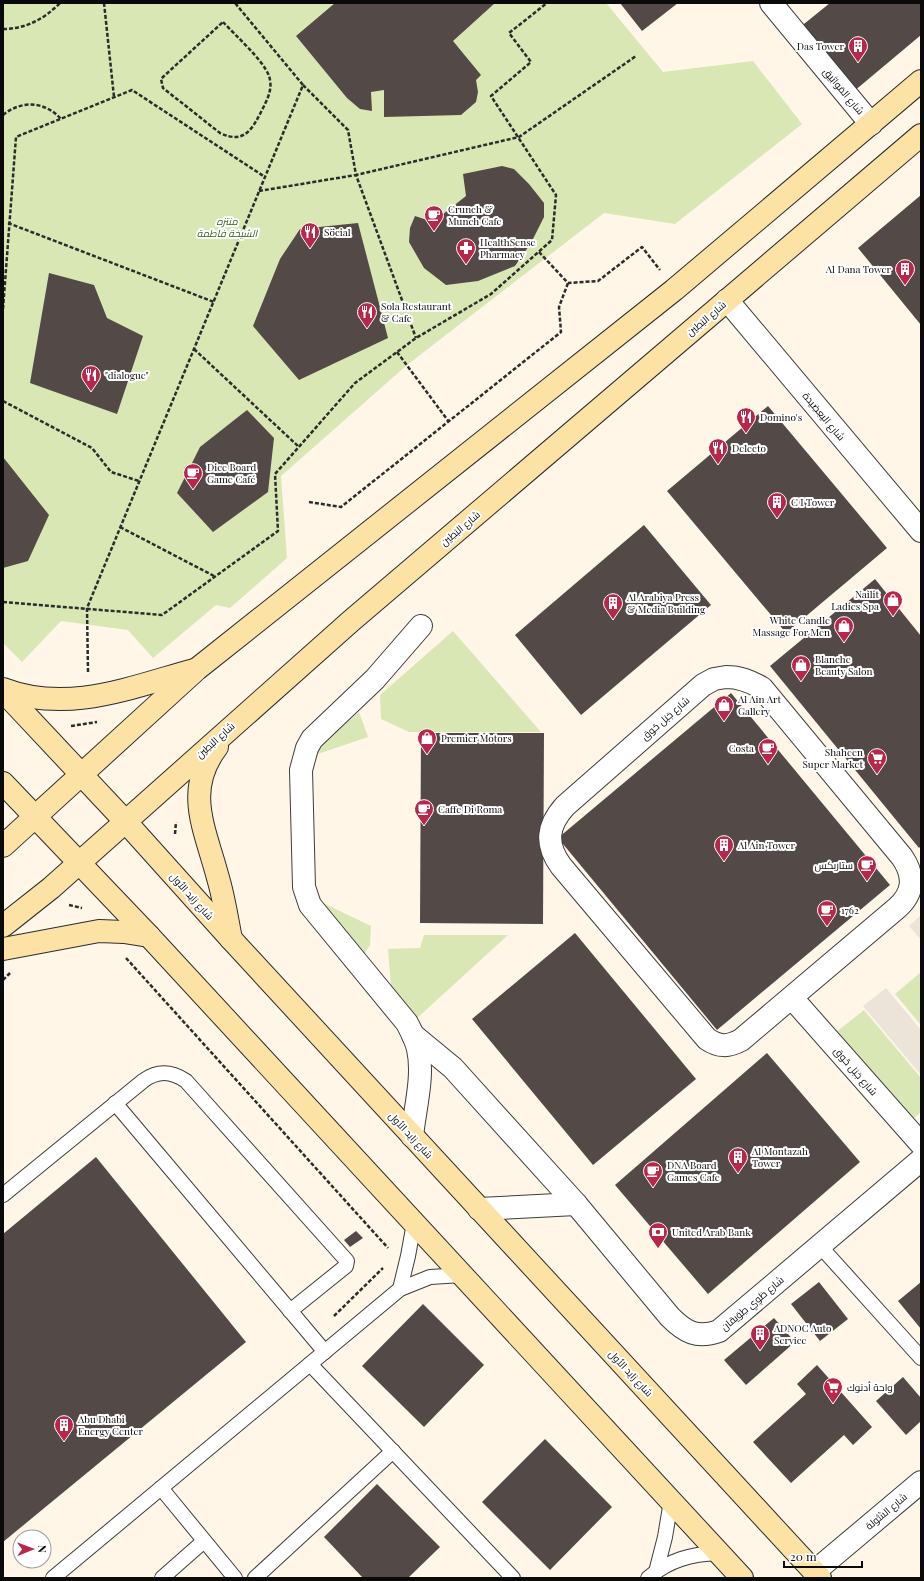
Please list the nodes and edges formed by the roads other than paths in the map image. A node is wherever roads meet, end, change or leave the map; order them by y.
1 (771, 3) edge
2 (921, 81) edge
3 (871, 124) junction
4 (921, 135) edge
5 (728, 300) junction
6 (921, 531) edge
7 (421, 626) dead end
8 (197, 669) junction
9 (3, 690) edge
10 (239, 719) junction
11 (82, 774) junction
12 (3, 784) edge
13 (35, 817) junction
14 (125, 821) junction
15 (3, 846) edge
16 (79, 862) junction
17 (3, 926) edge
18 (149, 936) junction
19 (231, 939) junction
20 (3, 949) edge
21 (792, 998) junction
22 (413, 1035) junction
23 (115, 1103) junction
24 (412, 1136) junction
25 (921, 1144) edge
26 (921, 1160) edge
27 (3, 1195) edge
28 (576, 1204) junction
29 (479, 1209) junction
30 (414, 1223) junction
31 (820, 1246) junction
32 (462, 1275) junction
33 (400, 1289) junction
34 (290, 1311) junction
35 (325, 1352) junction
36 (921, 1358) edge
37 (310, 1364) junction
38 (393, 1451) junction
39 (921, 1482) edge
40 (161, 1488) junction
41 (671, 1501) junction
42 (204, 1541) junction
43 (718, 1553) junction
44 (652, 1575) edge
45 (817, 1575) edge
46 (53, 1578) edge
47 (162, 1578) edge
48 (235, 1578) edge
49 (255, 1578) edge
50 (513, 1578) edge
51 (742, 1578) edge

1 - 3 street, شارع المَواثِيق
2 - 3 main road
3 - 8 main road
4 - 5 main road, شارع البَطِين
5 - 6 street, شارع اليعِضِيدة
5 - 10 main road, شارع البَطِين
7 - 22 street
8 - 9 main road
8 - 11 main road
9 - 11 main road, شارع زايد الأول
10 - 14 main road, شارع البَطِين
10 - 19 main road
11 - 13 main road
11 - 14 main road, شارع زايد الأول
12 - 13 main road
13 - 15 main road
13 - 16 main road
14 - 16 main road, شارع البَطِين
14 - 19 main road, شارع زايد الأول
16 - 17 main road, شارع البَطِين
16 - 18 main road
18 - 20 main road
18 - 30 main road
19 - 24 main road, شارع زايد الأول
21 - 21 street, شارع جَبَل حُوق
21 - 25 street, شارع جَبَل حُوق
22 - 24 street
22 - 28 street, شارع طَوِي طِوَيقان
23 - 27 lane
23 - 34 lane
23 - 34 lane
24 - 29 main road, شارع زايد الأول
26 - 31 street, شارع طَوِي طِوَيقان
28 - 29 street
28 - 31 street, شارع طَوِي طِوَيقان
29 - 45 main road, شارع زايد الأول
30 - 32 main road
30 - 33 lane
31 - 36 lane
32 - 33 lane
32 - 41 main road
33 - 35 lane
34 - 35 lane
35 - 37 lane
37 - 38 lane
37 - 40 lane
38 - 49 lane
38 - 50 lane
39 - 45 street, شارع الشُّولة
40 - 42 lane
40 - 46 lane
41 - 43 main road
41 - 44 lane
42 - 47 lane
42 - 48 lane
43 - 44 lane
43 - 51 main road

